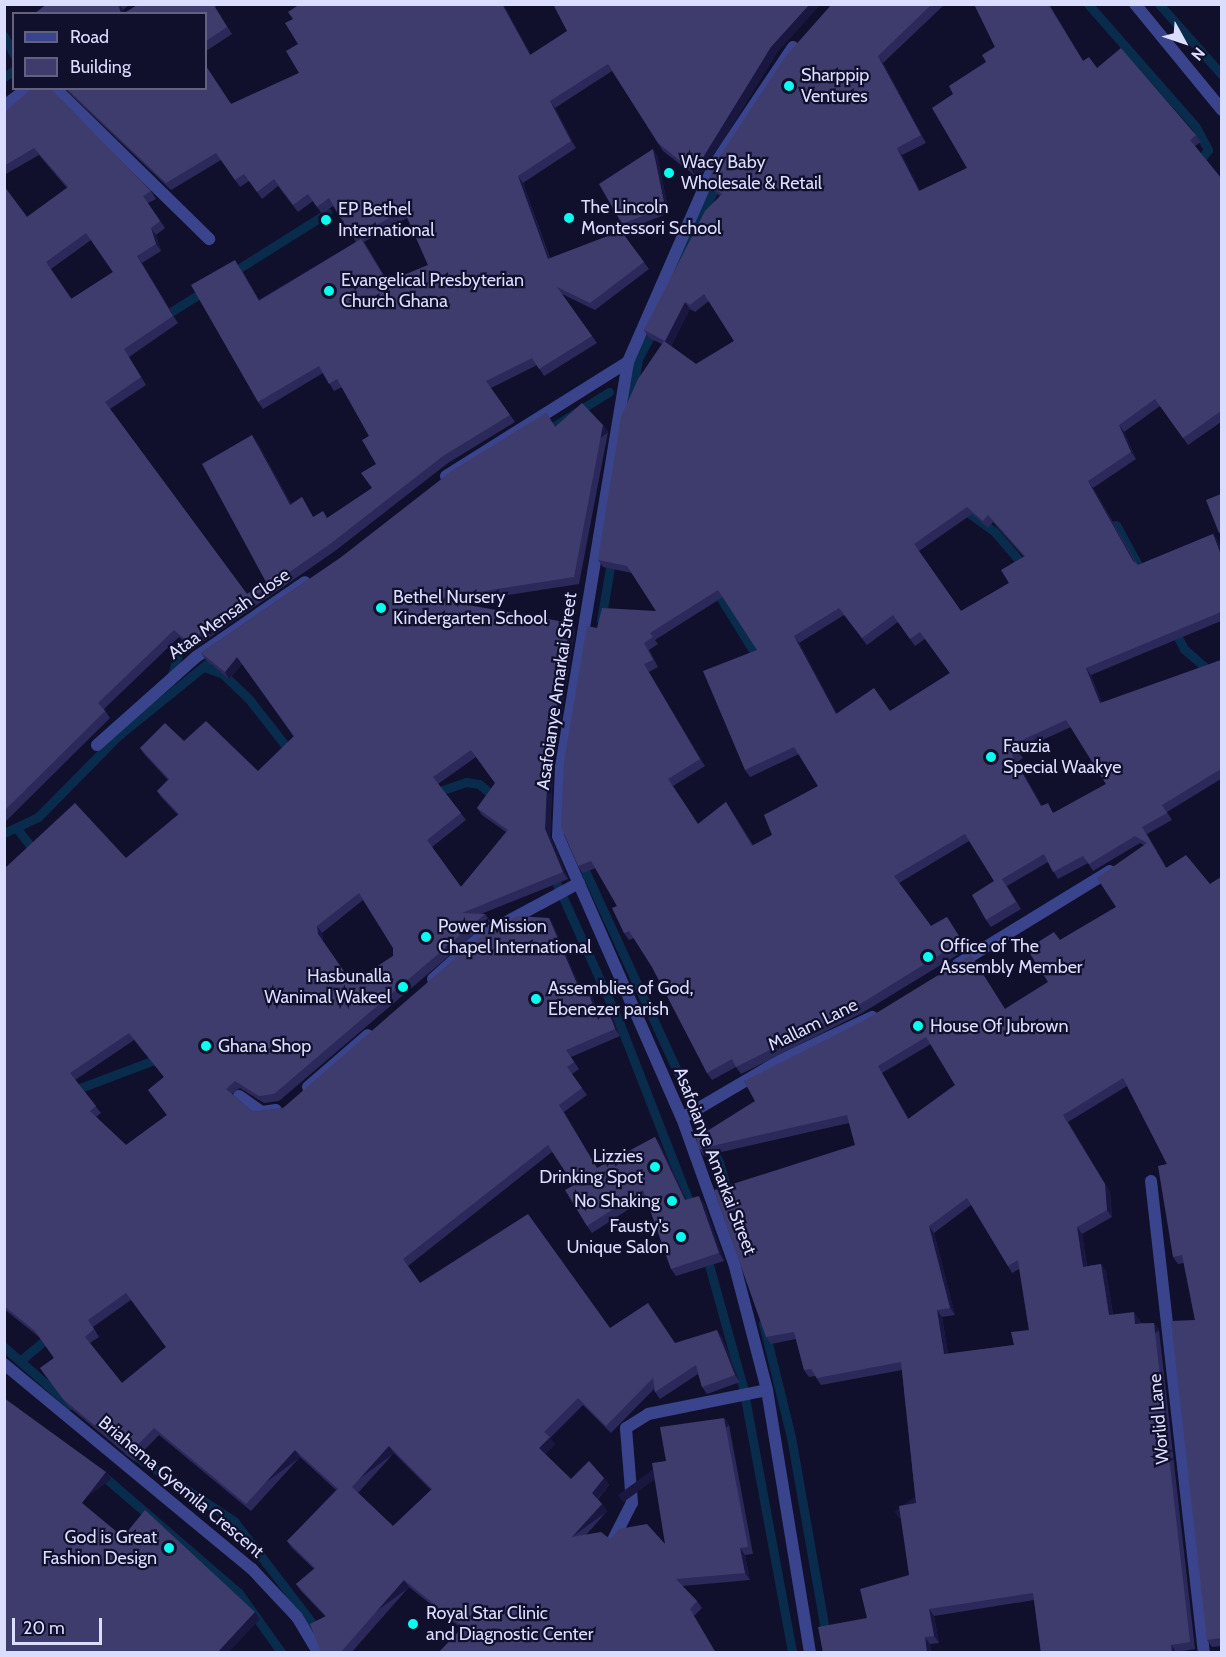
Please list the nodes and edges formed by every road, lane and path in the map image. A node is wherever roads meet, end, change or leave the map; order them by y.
1 (1135, 4) edge
2 (803, 37) edge
3 (25, 90) edge
4 (57, 90) edge
5 (4, 106) edge
6 (1221, 110) edge
7 (209, 239) dead end
8 (628, 362) junction
9 (437, 483) edge
10 (320, 572) edge
11 (97, 745) dead end
12 (1124, 862) edge
13 (579, 883) junction
14 (945, 972) edge
15 (418, 992) edge
16 (886, 1008) edge
17 (382, 1023) edge
18 (239, 1096) dead end
19 (682, 1118) junction
20 (1151, 1181) dead end
21 (4, 1364) edge
22 (767, 1390) junction
23 (614, 1538) edge
24 (318, 1653) edge
25 (810, 1653) edge
26 (1204, 1653) edge

1 - 6 street
2 - 8 street, Asafoianye Amarkai Street
3 - 5 street
4 - 7 street
8 - 9 street
8 - 13 street, Asafoianye Amarkai Street
10 - 11 street, Ataa Mensah Close
12 - 14 street
13 - 15 street
13 - 19 street, Asafoianye Amarkai Street
16 - 19 street, Mallam Lane
17 - 18 street
19 - 22 street, Asafoianye Amarkai Street
20 - 26 street, Worlid Lane
21 - 24 street, Briahema Gyemila Crescent
22 - 23 street
22 - 25 street, Asafoianye Amarkai Street

